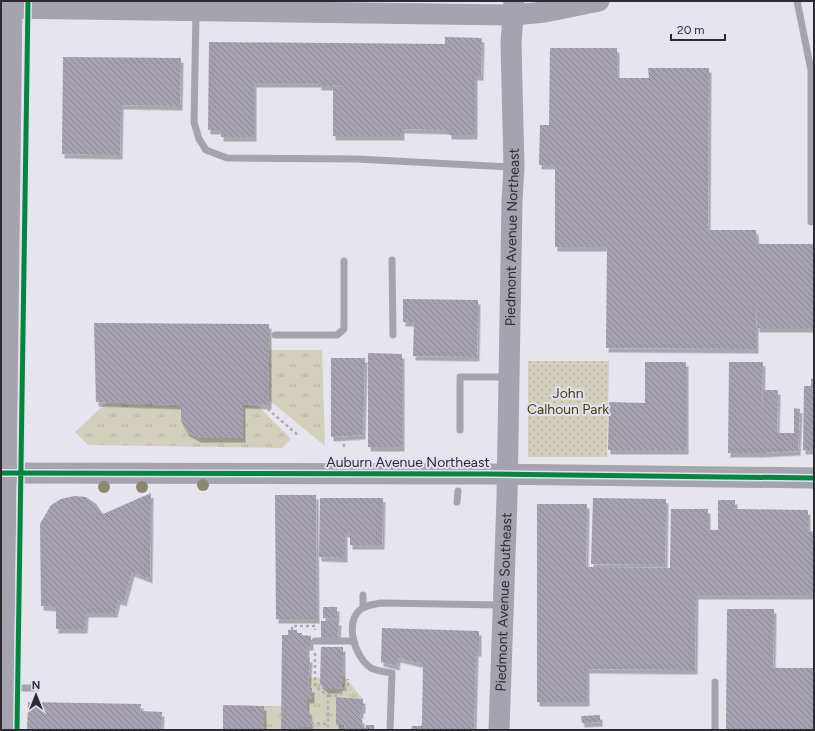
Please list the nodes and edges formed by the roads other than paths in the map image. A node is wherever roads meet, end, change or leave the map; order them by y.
1 (599, 1) edge
2 (797, 1) edge
3 (8, 6) edge
4 (514, 8) edge
5 (196, 11) junction
6 (813, 70) edge
7 (5, 166) edge
8 (514, 167) junction
9 (811, 222) dead end
10 (392, 260) dead end
11 (344, 261) dead end
12 (4, 330) edge
13 (275, 335) dead end
14 (393, 335) dead end
15 (509, 377) junction
16 (4, 393) edge
17 (460, 430) dead end
18 (3, 473) edge
19 (508, 475) junction
20 (814, 478) edge
21 (458, 491) dead end
22 (457, 502) dead end
23 (362, 595) dead end
24 (503, 605) junction
25 (362, 608) junction
26 (316, 641) dead end
27 (354, 641) junction
28 (2, 659) edge
29 (715, 682) dead end
30 (37, 688) dead end
31 (3, 699) edge
32 (2, 730) edge
33 (390, 730) edge
34 (499, 730) edge
35 (715, 730) edge

1 - 4 main road
2 - 6 lane
3 - 5 main road
3 - 7 main road
4 - 5 main road
4 - 8 main road, Piedmont Avenue Northeast
5 - 8 lane
6 - 9 lane
7 - 12 main road
8 - 15 main road, Piedmont Avenue Northeast
10 - 14 lane
11 - 13 lane
12 - 16 main road
15 - 17 lane
15 - 19 main road, Piedmont Avenue Northeast
16 - 18 main road
18 - 19 main road, Auburn Avenue Northeast
18 - 28 main road
19 - 20 main road, Auburn Avenue Northeast
19 - 24 main road, Piedmont Avenue Southeast
21 - 22 lane
23 - 25 lane
24 - 25 lane
24 - 34 main road, Piedmont Avenue Southeast
25 - 27 lane
26 - 27 lane
27 - 33 lane
28 - 31 main road
29 - 35 lane
30 - 31 lane
31 - 32 main road

